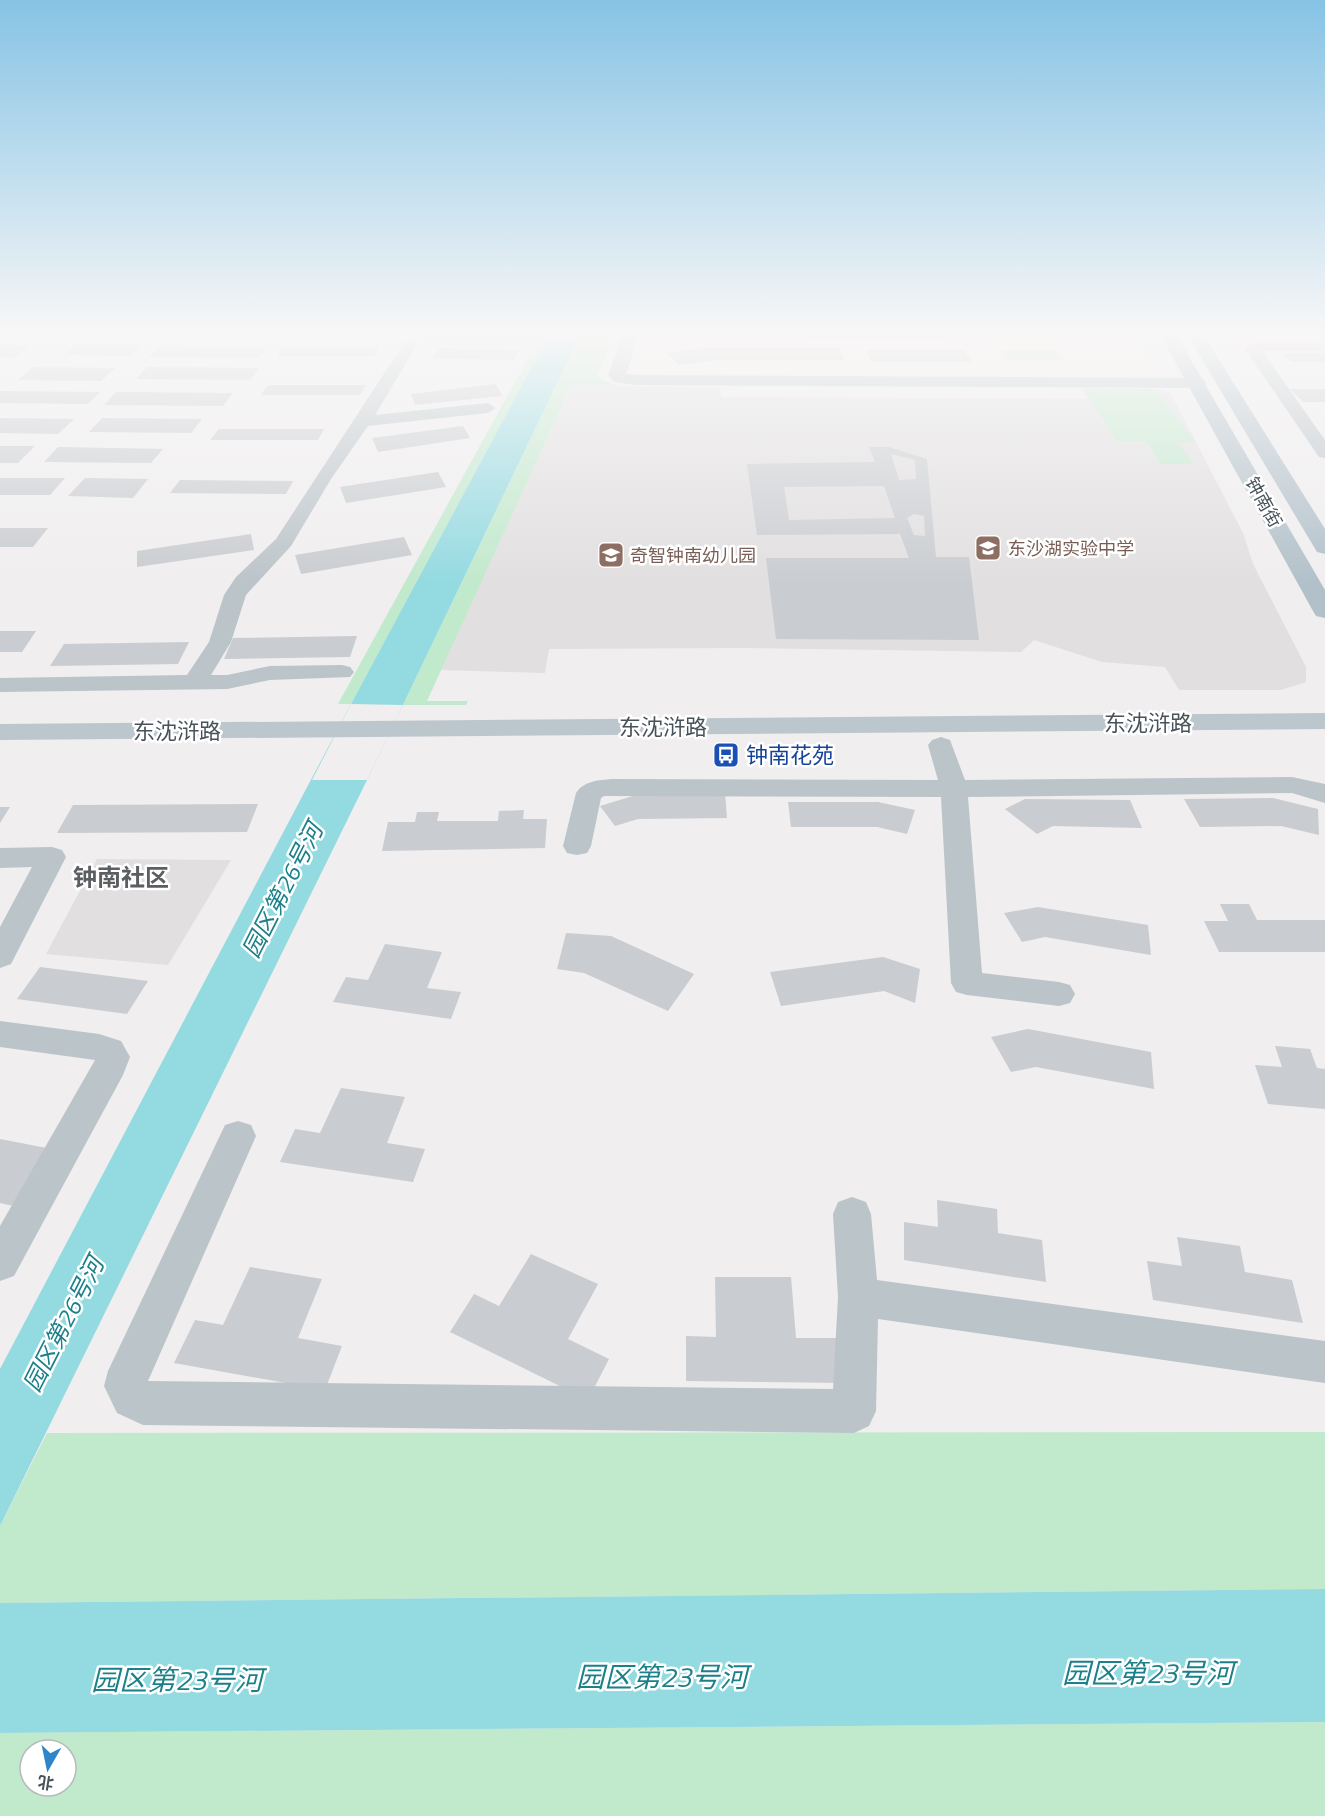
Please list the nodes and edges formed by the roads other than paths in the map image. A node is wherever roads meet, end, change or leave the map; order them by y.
1 (367, 416) edge
2 (419, 416) edge
3 (1215, 416) edge
4 (1245, 416) edge
5 (1299, 416) edge
6 (363, 422) junction
7 (1325, 453) edge
8 (1325, 547) edge
9 (1325, 611) edge
10 (342, 672) dead end
11 (194, 683) junction
12 (0, 685) edge
13 (1325, 721) edge
14 (0, 732) edge
15 (387, 739) junction
16 (332, 740) junction
17 (1325, 742) edge
18 (941, 745) junction
19 (0, 752) edge
20 (954, 789) junction
21 (1325, 794) edge
22 (577, 846) dead end
23 (0, 858) edge
24 (0, 956) edge
25 (1059, 994) dead end
26 (0, 1034) edge
27 (238, 1136) dead end
28 (852, 1214) dead end
29 (0, 1263) edge
30 (858, 1297) junction
31 (1325, 1362) edge

1 - 6 street
2 - 6 street
3 - 9 main road, 钟南街
4 - 8 main road, 钟南街
5 - 7 street
6 - 11 street
10 - 11 street
11 - 12 street
13 - 15 main road, 东沈浒路
14 - 16 main road, 东沈浒路
15 - 16 main road, 东沈浒路
15 - 18 main road, 东沈浒路
16 - 19 main road, 东沈浒路
17 - 18 main road, 东沈浒路
18 - 20 street
20 - 21 street
20 - 22 street
20 - 25 street
23 - 24 street
26 - 29 street
27 - 30 street
28 - 30 street
30 - 31 street

